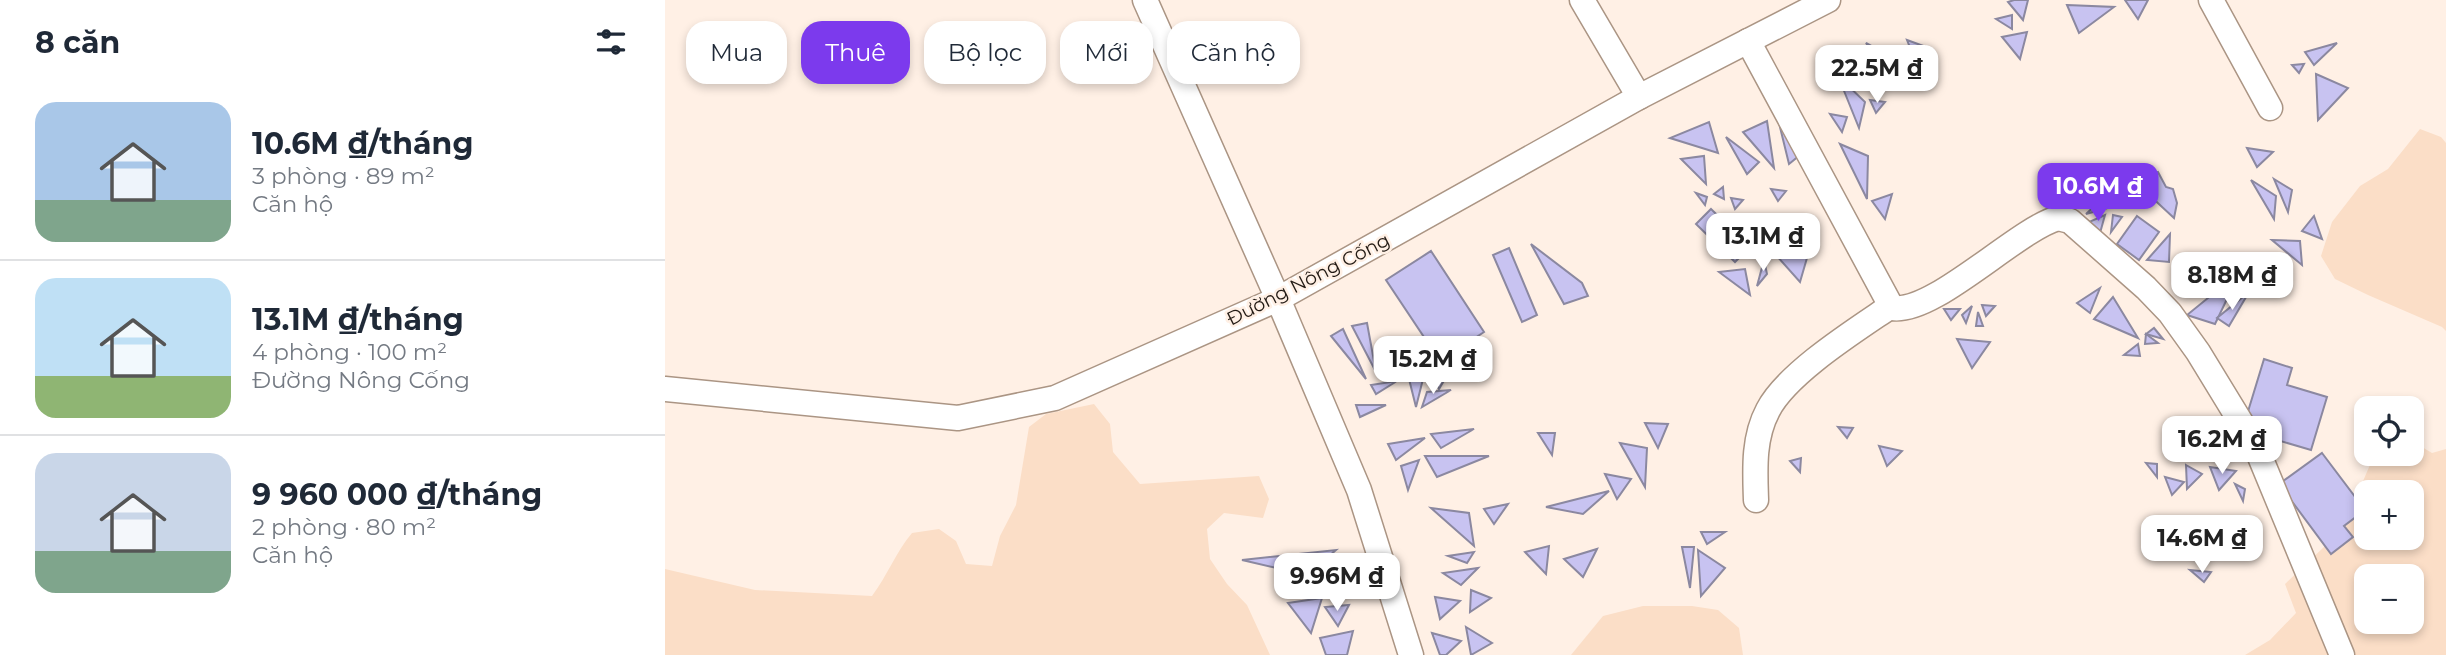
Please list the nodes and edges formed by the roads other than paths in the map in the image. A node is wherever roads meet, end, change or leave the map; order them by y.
1 (1145, 0) edge
2 (1582, 0) edge
3 (1828, 0) edge
4 (2210, 0) edge
5 (1748, 41) junction
6 (1639, 97) junction
7 (2270, 108) dead end
8 (1278, 299) junction
9 (1891, 306) junction
10 (665, 389) edge
11 (1756, 500) dead end
12 (1411, 655) edge
13 (2342, 655) edge

1 - 8 street
2 - 6 street
3 - 5 street, Đường Nông Cống
4 - 7 street
5 - 6 street, Đường Nông Cống
5 - 9 street
6 - 8 street, Đường Nông Cống
8 - 10 street, Đường Nông Cống
8 - 12 street
9 - 11 street
9 - 13 street

